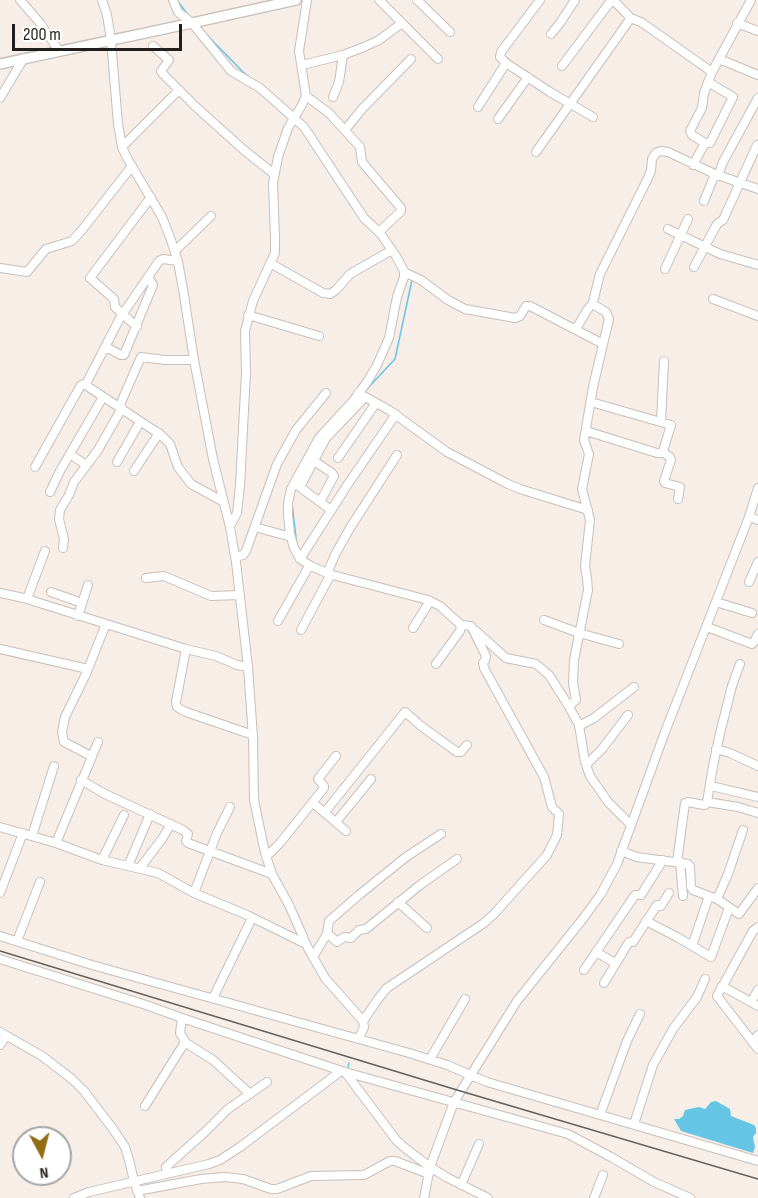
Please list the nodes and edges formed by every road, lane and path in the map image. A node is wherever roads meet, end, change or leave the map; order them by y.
1 (20, 0) edge
2 (102, 0) edge
3 (173, 0) edge
4 (296, 0) edge
5 (307, 0) edge
6 (379, 0) edge
7 (417, 0) edge
8 (540, 0) edge
9 (575, 0) edge
10 (750, 1) edge
11 (758, 6) edge
12 (630, 18) junction
13 (195, 23) junction
14 (402, 23) junction
15 (737, 23) junction
16 (450, 32) dead end
17 (758, 32) edge
18 (551, 34) dead end
19 (111, 40) junction
20 (153, 46) dead end
21 (59, 51) junction
22 (343, 55) junction
23 (24, 58) junction
24 (411, 59) dead end
25 (438, 59) dead end
26 (719, 59) junction
27 (506, 63) junction
28 (0, 64) edge
29 (302, 65) junction
30 (562, 66) dead end
31 (712, 72) junction
32 (758, 75) edge
33 (528, 77) junction
34 (708, 82) junction
35 (179, 90) junction
36 (306, 96) junction
37 (333, 97) dead end
38 (0, 98) edge
39 (758, 98) edge
40 (570, 104) junction
41 (478, 107) dead end
42 (295, 117) junction
43 (592, 117) dead end
44 (498, 119) dead end
45 (345, 130) junction
46 (705, 142) junction
47 (756, 145) dead end
48 (122, 147) junction
49 (536, 152) dead end
50 (693, 165) junction
51 (132, 166) junction
52 (273, 174) junction
53 (716, 175) junction
54 (739, 183) junction
55 (758, 189) edge
56 (151, 197) junction
57 (704, 201) dead end
58 (211, 216) dead end
59 (688, 219) dead end
60 (668, 229) dead end
61 (381, 231) junction
62 (681, 236) junction
63 (705, 247) junction
64 (392, 250) junction
65 (175, 251) junction
66 (178, 261) junction
67 (270, 263) junction
68 (758, 265) edge
69 (694, 267) dead end
70 (0, 268) edge
71 (665, 269) dead end
72 (407, 274) junction
73 (148, 277) junction
74 (713, 299) dead end
75 (593, 303) junction
76 (123, 315) junction
77 (248, 315) junction
78 (758, 316) edge
79 (137, 327) junction
80 (576, 329) junction
81 (319, 336) dead end
82 (603, 344) junction
83 (105, 347) junction
84 (194, 360) junction
85 (664, 361) dead end
86 (86, 384) junction
87 (326, 393) dead end
88 (361, 395) junction
89 (103, 397) junction
90 (591, 402) junction
91 (376, 403) junction
92 (121, 408) junction
93 (396, 414) junction
94 (140, 422) junction
95 (661, 422) junction
96 (586, 430) junction
97 (159, 433) junction
98 (664, 453) junction
99 (70, 454) junction
100 (397, 455) dead end
101 (338, 458) dead end
102 (314, 461) junction
103 (117, 462) dead end
104 (86, 465) junction
105 (35, 467) dead end
106 (134, 471) dead end
107 (297, 485) junction
108 (758, 488) edge
109 (50, 492) dead end
110 (678, 499) dead end
111 (756, 500) edge
112 (222, 501) junction
113 (320, 502) junction
114 (331, 510) junction
115 (588, 510) junction
116 (749, 517) junction
117 (758, 520) edge
118 (230, 526) junction
119 (255, 527) junction
120 (291, 537) junction
121 (63, 548) dead end
122 (45, 551) dead end
123 (235, 556) junction
124 (301, 558) junction
125 (758, 562) edge
126 (309, 566) junction
127 (328, 571) junction
128 (146, 578) dead end
129 (749, 582) dead end
130 (88, 585) dead end
131 (51, 592) dead end
132 (0, 593) edge
133 (240, 595) junction
134 (28, 599) junction
135 (430, 601) junction
136 (716, 602) junction
137 (82, 603) junction
138 (752, 613) dead end
139 (78, 616) junction
140 (544, 620) dead end
141 (278, 621) dead end
142 (106, 624) junction
143 (466, 626) junction
144 (707, 627) junction
145 (413, 628) dead end
146 (301, 630) dead end
147 (579, 633) junction
148 (758, 634) edge
149 (619, 644) dead end
150 (0, 649) edge
151 (186, 649) junction
152 (436, 664) dead end
153 (740, 664) dead end
154 (248, 667) junction
155 (88, 669) junction
156 (634, 687) dead end
157 (569, 706) junction
158 (628, 715) dead end
159 (579, 726) junction
160 (253, 735) junction
161 (98, 741) dead end
162 (467, 745) dead end
163 (716, 749) junction
164 (92, 756) junction
165 (336, 756) dead end
166 (586, 765) junction
167 (54, 766) dead end
168 (758, 766) edge
169 (371, 779) dead end
170 (81, 780) junction
171 (711, 786) junction
172 (758, 797) edge
173 (707, 802) junction
174 (313, 803) junction
175 (230, 807) dead end
176 (325, 812) junction
177 (758, 813) edge
178 (150, 814) junction
179 (124, 815) dead end
180 (336, 822) junction
181 (171, 824) junction
182 (631, 825) junction
183 (0, 827) edge
184 (743, 830) dead end
185 (346, 831) dead end
186 (22, 833) junction
187 (441, 834) dead end
188 (32, 836) junction
189 (56, 843) junction
190 (210, 851) junction
191 (621, 851) junction
192 (266, 857) junction
193 (457, 859) dead end
194 (102, 860) junction
195 (663, 860) junction
196 (679, 862) junction
197 (128, 866) junction
198 (140, 868) junction
199 (272, 874) junction
200 (39, 882) dead end
201 (758, 888) edge
202 (0, 893) edge
203 (194, 893) junction
204 (669, 893) dead end
205 (683, 896) dead end
206 (713, 898) junction
207 (398, 902) junction
208 (729, 908) junction
209 (252, 918) junction
210 (646, 921) junction
211 (758, 927) edge
212 (427, 928) dead end
213 (327, 933) junction
214 (0, 936) edge
215 (17, 941) junction
216 (306, 944) junction
217 (692, 946) junction
218 (596, 952) junction
219 (313, 957) junction
220 (0, 959) edge
221 (615, 963) junction
222 (584, 970) dead end
223 (705, 979) dead end
224 (604, 983) dead end
225 (722, 986) junction
226 (758, 990) edge
227 (213, 998) junction
228 (465, 999) dead end
229 (754, 1004) edge
230 (640, 1014) dead end
231 (182, 1018) junction
232 (363, 1021) junction
233 (3, 1034) edge
234 (758, 1035) edge
235 (359, 1038) junction
236 (185, 1042) junction
237 (752, 1042) junction
238 (0, 1045) edge
239 (758, 1049) edge
240 (430, 1059) junction
241 (343, 1072) junction
242 (470, 1074) junction
243 (267, 1082) dead end
244 (250, 1094) junction
245 (454, 1102) junction
246 (145, 1106) dead end
247 (600, 1115) junction
248 (634, 1124) junction
249 (479, 1144) dead end
250 (758, 1161) edge
251 (429, 1170) junction
252 (167, 1174) junction
253 (603, 1175) dead end
254 (134, 1181) junction
255 (461, 1185) junction
256 (139, 1195) edge
257 (74, 1198) edge
258 (424, 1198) edge
259 (488, 1198) edge
260 (594, 1198) edge
261 (690, 1198) edge

1 - 21 street
2 - 19 street
3 - 13 street
4 - 13 main road
5 - 29 street
6 - 14 street
7 - 16 street
8 - 27 street
9 - 18 street
10 - 11 street
10 - 15 street
12 - 30 street
12 - 31 street
12 - 40 street
13 - 19 main road
13 - 42 street
14 - 22 street
14 - 25 street
15 - 17 street
15 - 26 street
19 - 21 main road
19 - 48 street
20 - 35 street
21 - 23 main road
22 - 29 street
22 - 37 street
23 - 28 main road
23 - 38 street
24 - 45 street
26 - 31 street
26 - 32 street
27 - 33 street
27 - 41 street
29 - 36 street
31 - 34 street
33 - 40 street
33 - 44 street
34 - 46 street
34 - 46 street
35 - 48 street
35 - 52 street
36 - 42 street
36 - 45 street
39 - 53 street
40 - 43 street
40 - 49 street
42 - 52 street
42 - 61 street
45 - 61 street
46 - 50 street
47 - 54 street
48 - 51 street
50 - 53 street
50 - 75 street
51 - 56 street
51 - 70 street
52 - 67 street
53 - 54 street
53 - 57 street
54 - 55 street
54 - 63 street
56 - 65 street
56 - 76 street
58 - 65 street
59 - 62 street
60 - 62 street
61 - 64 street
62 - 63 street
62 - 71 street
63 - 68 street
63 - 69 street
64 - 67 street
64 - 72 street
65 - 66 street
66 - 73 street
66 - 84 street
67 - 77 street
72 - 80 street
72 - 88 street
73 - 76 street
73 - 79 street
74 - 78 street
75 - 80 street
75 - 82 street
76 - 79 street
76 - 83 street
77 - 81 street
77 - 118 street
79 - 83 street
80 - 82 street
82 - 90 street
83 - 86 street
84 - 92 street
84 - 112 street
85 - 95 street
86 - 89 street
86 - 105 street
87 - 119 street
88 - 91 street
88 - 102 street
88 - 107 street
89 - 92 street
89 - 99 street
90 - 95 street
90 - 96 street
91 - 93 street
91 - 101 street
92 - 94 street
92 - 104 street
93 - 114 street
93 - 115 street
94 - 97 street
94 - 103 street
95 - 98 street
96 - 98 street
96 - 115 street
97 - 106 street
97 - 112 street
98 - 110 street
99 - 104 street
99 - 109 street
100 - 127 street
102 - 107 street
102 - 113 street
104 - 121 street
107 - 113 street
107 - 120 street
108 - 111 street
111 - 116 street
112 - 118 street
113 - 114 street
114 - 124 street
115 - 147 street
116 - 117 street
116 - 136 street
118 - 123 street
119 - 120 street
119 - 123 street
120 - 124 street
122 - 134 street
123 - 133 street
124 - 126 street
125 - 129 street
126 - 127 street
126 - 141 street
127 - 135 street
127 - 146 street
128 - 133 street
130 - 137 street
131 - 137 street
132 - 134 street
133 - 154 street
134 - 139 street
135 - 143 street
135 - 145 street
136 - 138 street
136 - 144 street
137 - 139 street
139 - 142 street
140 - 147 street
142 - 151 street
142 - 155 street
143 - 152 street
143 - 157 street
143 - 232 street
144 - 148 street
144 - 182 street
147 - 149 street
147 - 157 street
150 - 155 street
151 - 154 street
151 - 160 street
153 - 163 street
154 - 160 street
155 - 164 street
156 - 159 street
157 - 159 street
158 - 166 street
159 - 166 street
160 - 192 street
161 - 164 street
162 - 176 street
163 - 168 street
163 - 171 street
164 - 170 street
165 - 174 street
166 - 182 street
167 - 188 street
169 - 180 street
170 - 178 street
170 - 189 street
171 - 172 street
171 - 173 street
173 - 177 street
173 - 196 street
174 - 176 street
174 - 192 street
175 - 190 street
176 - 180 street
178 - 181 street
178 - 197 street
179 - 194 street
180 - 185 street
181 - 190 street
181 - 198 street
182 - 191 street
183 - 186 street
184 - 206 street
186 - 188 street
186 - 202 street
187 - 213 street
188 - 189 street
189 - 194 street
190 - 199 street
190 - 203 street
191 - 195 street
191 - 242 street
192 - 199 street
193 - 207 street
194 - 197 street
195 - 196 street
195 - 218 street
196 - 205 street
196 - 206 street
197 - 198 street
198 - 203 street
199 - 216 street
200 - 215 street
201 - 208 street
203 - 209 street
204 - 210 street
206 - 208 street
206 - 217 street
207 - 212 street
207 - 213 street
208 - 217 street
209 - 216 street
209 - 227 street
210 - 217 street
210 - 221 street
211 - 225 street
213 - 219 street
214 - 215 street
215 - 227 street
216 - 219 street
218 - 221 street
218 - 222 street
219 - 232 street
220 - 231 street
221 - 224 street
223 - 248 street
225 - 229 street
225 - 237 street
226 - 229 street
227 - 235 street
228 - 240 street
230 - 247 street
231 - 236 street
231 - 241 street
232 - 235 street
233 - 238 street
233 - 254 street
234 - 237 street
235 - 240 street
236 - 244 street
236 - 246 street
237 - 239 street
240 - 242 street
241 - 245 street
241 - 251 street
241 - 252 street
242 - 245 street
242 - 247 street
243 - 244 street
244 - 252 street
245 - 251 street
245 - 261 street
247 - 248 street
248 - 250 street
249 - 255 street
251 - 255 street
251 - 256 street
251 - 258 street
252 - 254 street
253 - 260 street
254 - 256 street
254 - 257 street
255 - 259 street

